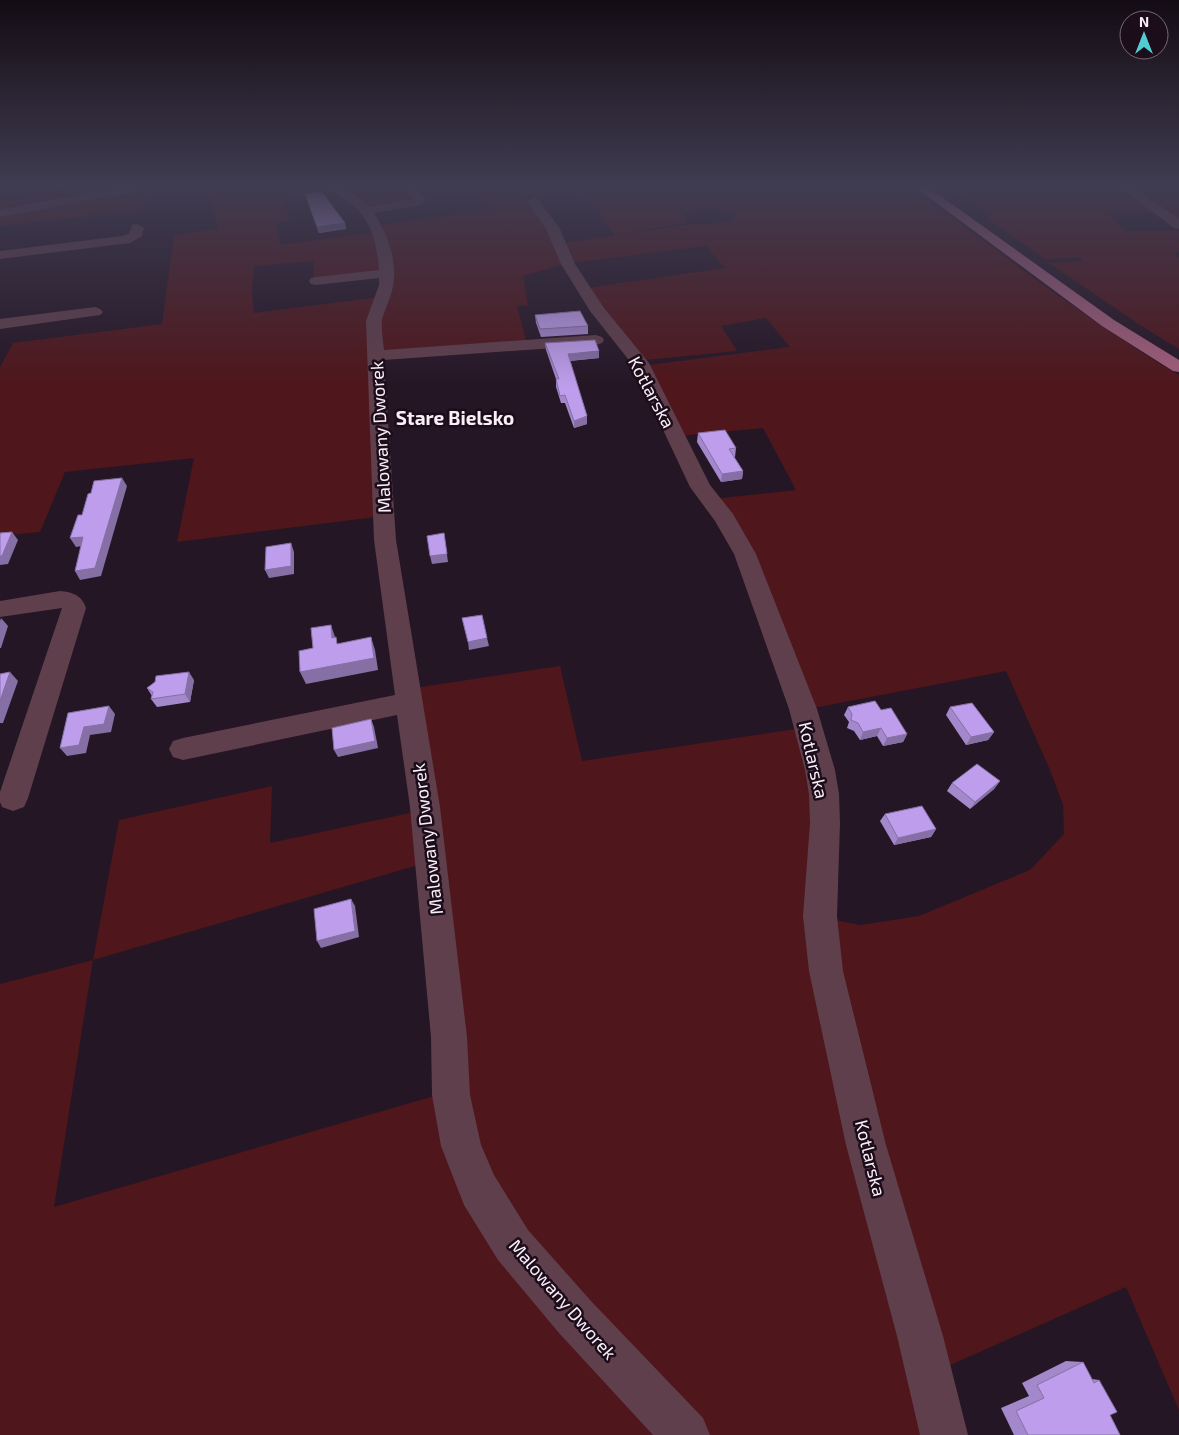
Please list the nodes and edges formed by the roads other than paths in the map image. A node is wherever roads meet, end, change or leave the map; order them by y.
1 (383, 254) edge
2 (564, 254) edge
3 (1013, 254) edge
4 (1030, 254) edge
5 (386, 273) junction
6 (316, 281) dead end
7 (95, 312) dead end
8 (0, 324) edge
9 (596, 340) edge
10 (1179, 353) edge
11 (376, 356) junction
12 (1179, 367) edge
13 (0, 609) edge
14 (409, 702) junction
15 (183, 749) dead end
16 (13, 798) dead end
17 (686, 1435) edge
18 (944, 1435) edge

1 - 5 street, Malowany Dworek
2 - 18 street, Kotlarska
3 - 12 main road
4 - 10 main road
5 - 6 street
5 - 11 street, Malowany Dworek
7 - 8 street
9 - 11 street
11 - 14 street, Malowany Dworek
13 - 16 street
14 - 15 street
14 - 17 street, Malowany Dworek

